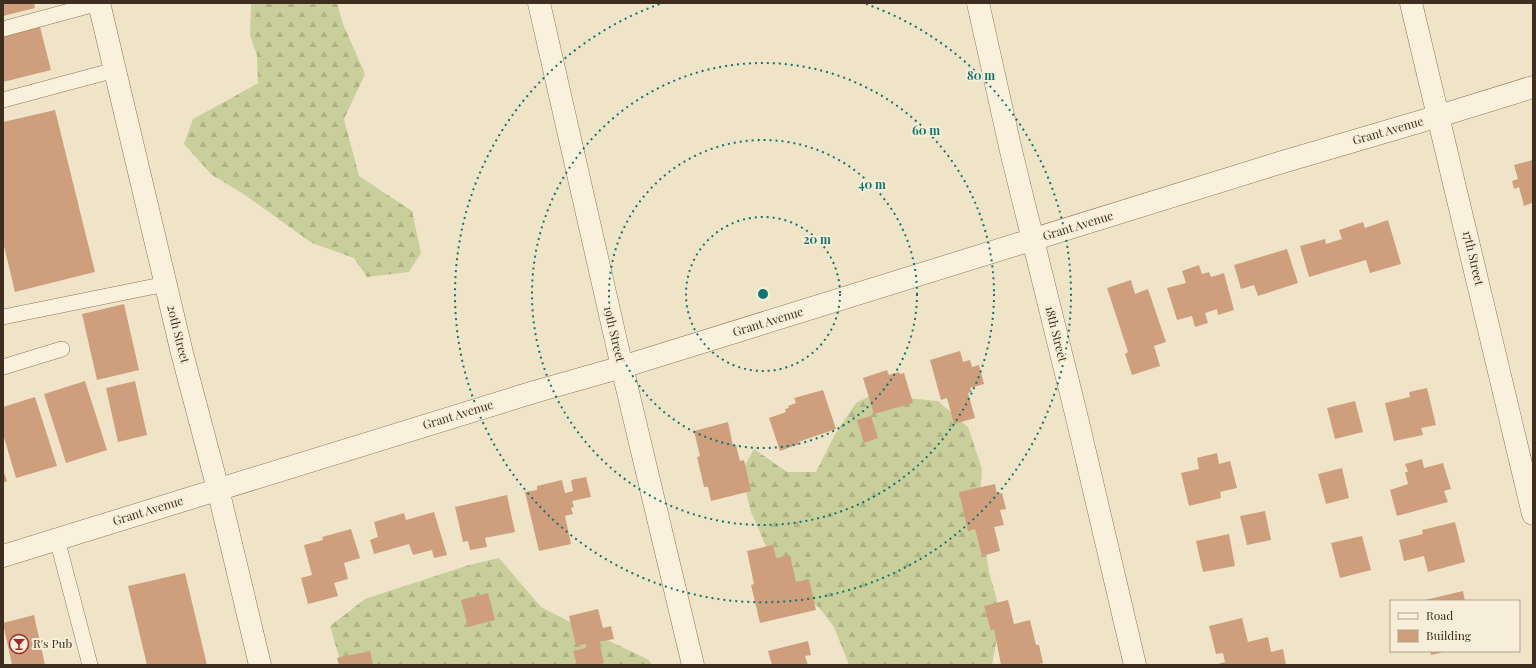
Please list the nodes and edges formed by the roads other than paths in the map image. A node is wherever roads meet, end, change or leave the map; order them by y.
1 (99, 3) edge
2 (539, 3) edge
3 (978, 3) edge
4 (1412, 3) edge
5 (3, 29) edge
6 (115, 70) junction
7 (1533, 87) edge
8 (3, 100) edge
9 (1439, 116) junction
10 (1033, 240) junction
11 (166, 284) junction
12 (3, 317) edge
13 (62, 350) dead end
14 (3, 366) edge
15 (622, 367) junction
16 (1526, 451) edge
17 (218, 489) junction
18 (1533, 514) edge
19 (57, 539) junction
20 (3, 556) edge
21 (90, 665) edge
22 (260, 665) edge
23 (693, 665) edge
24 (1136, 665) edge

1 - 5 lane
1 - 6 street, 20th Street
2 - 15 street, 19th Street
3 - 10 street, 18th Street
4 - 9 street, 17th Street
6 - 8 lane
6 - 11 street, 20th Street
7 - 9 street, Grant Avenue
9 - 10 street, Grant Avenue
9 - 16 street, 17th Street
10 - 15 street, Grant Avenue
10 - 24 street, 18th Street
11 - 12 lane
11 - 17 street, 20th Street
13 - 14 lane
15 - 17 street, Grant Avenue
15 - 23 street, 19th Street
16 - 18 street, 17th Street
17 - 19 street, Grant Avenue
17 - 22 street, 20th Street
19 - 20 street, Grant Avenue
19 - 21 lane

